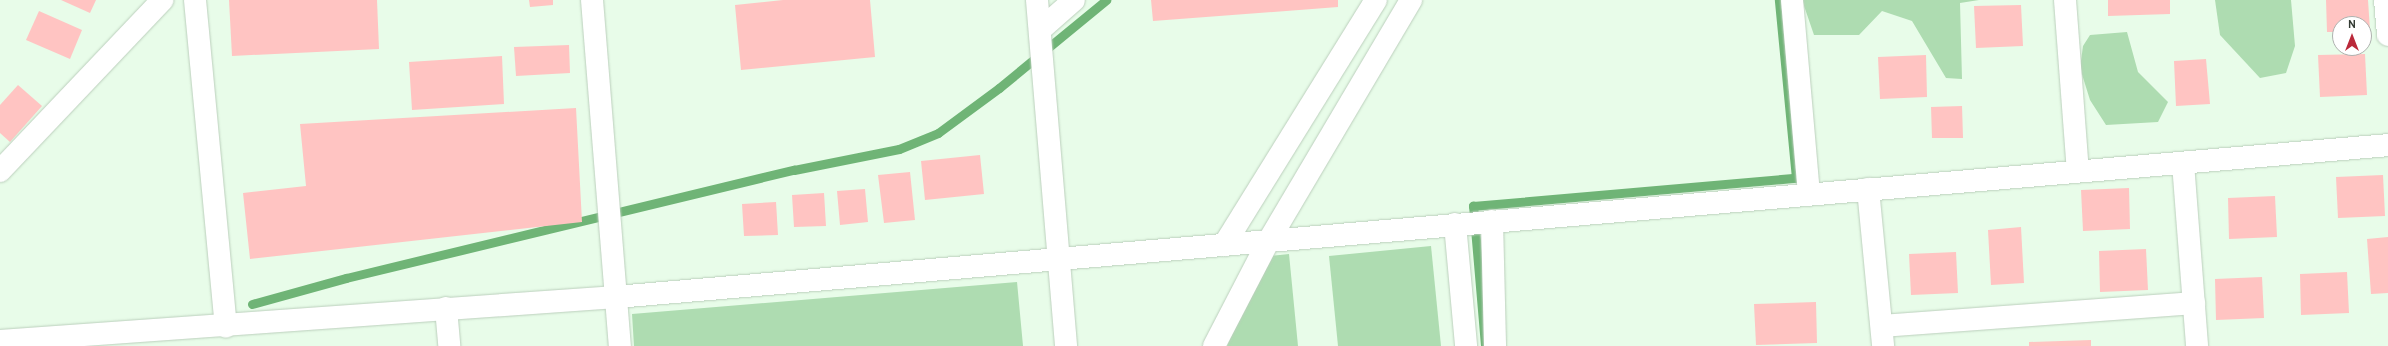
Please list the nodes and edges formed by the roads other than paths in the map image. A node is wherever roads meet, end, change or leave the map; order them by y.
1 (162, 0) edge
2 (195, 0) edge
3 (592, 0) edge
4 (1037, 0) edge
5 (1074, 0) edge
6 (1376, 0) edge
7 (1411, 0) edge
8 (1792, 0) edge
9 (2066, 0) edge
10 (2385, 0) edge
11 (1040, 30) junction
12 (2388, 35) edge
13 (2388, 145) edge
14 (2183, 162) junction
15 (0, 171) edge
16 (2078, 171) junction
17 (1868, 189) junction
18 (1809, 194) junction
19 (1492, 221) junction
20 (1455, 224) junction
21 (1268, 242) junction
22 (1224, 245) junction
23 (1060, 257) junction
24 (616, 297) junction
25 (2194, 303) junction
26 (446, 308) junction
27 (226, 327) junction
28 (1882, 336) edge
29 (164, 338) edge
30 (0, 341) edge
31 (449, 346) edge
32 (620, 346) edge
33 (1066, 346) edge
34 (1214, 346) edge
35 (1466, 346) edge
36 (1496, 346) edge
37 (2197, 346) edge

1 - 15 street
2 - 27 street
3 - 24 street
4 - 11 street
5 - 11 street
6 - 22 street
7 - 21 street
8 - 18 street
9 - 16 street
10 - 12 street
11 - 23 street
13 - 14 street
14 - 16 street
14 - 25 street
16 - 17 street
17 - 18 street
17 - 28 street
18 - 19 street
19 - 20 street
19 - 36 street
20 - 21 street
20 - 35 street
21 - 22 street
21 - 34 street
22 - 23 street
23 - 24 street
23 - 33 street
24 - 26 street
24 - 32 street
25 - 28 street
25 - 37 street
26 - 27 street
26 - 31 street
27 - 29 street
29 - 30 street

